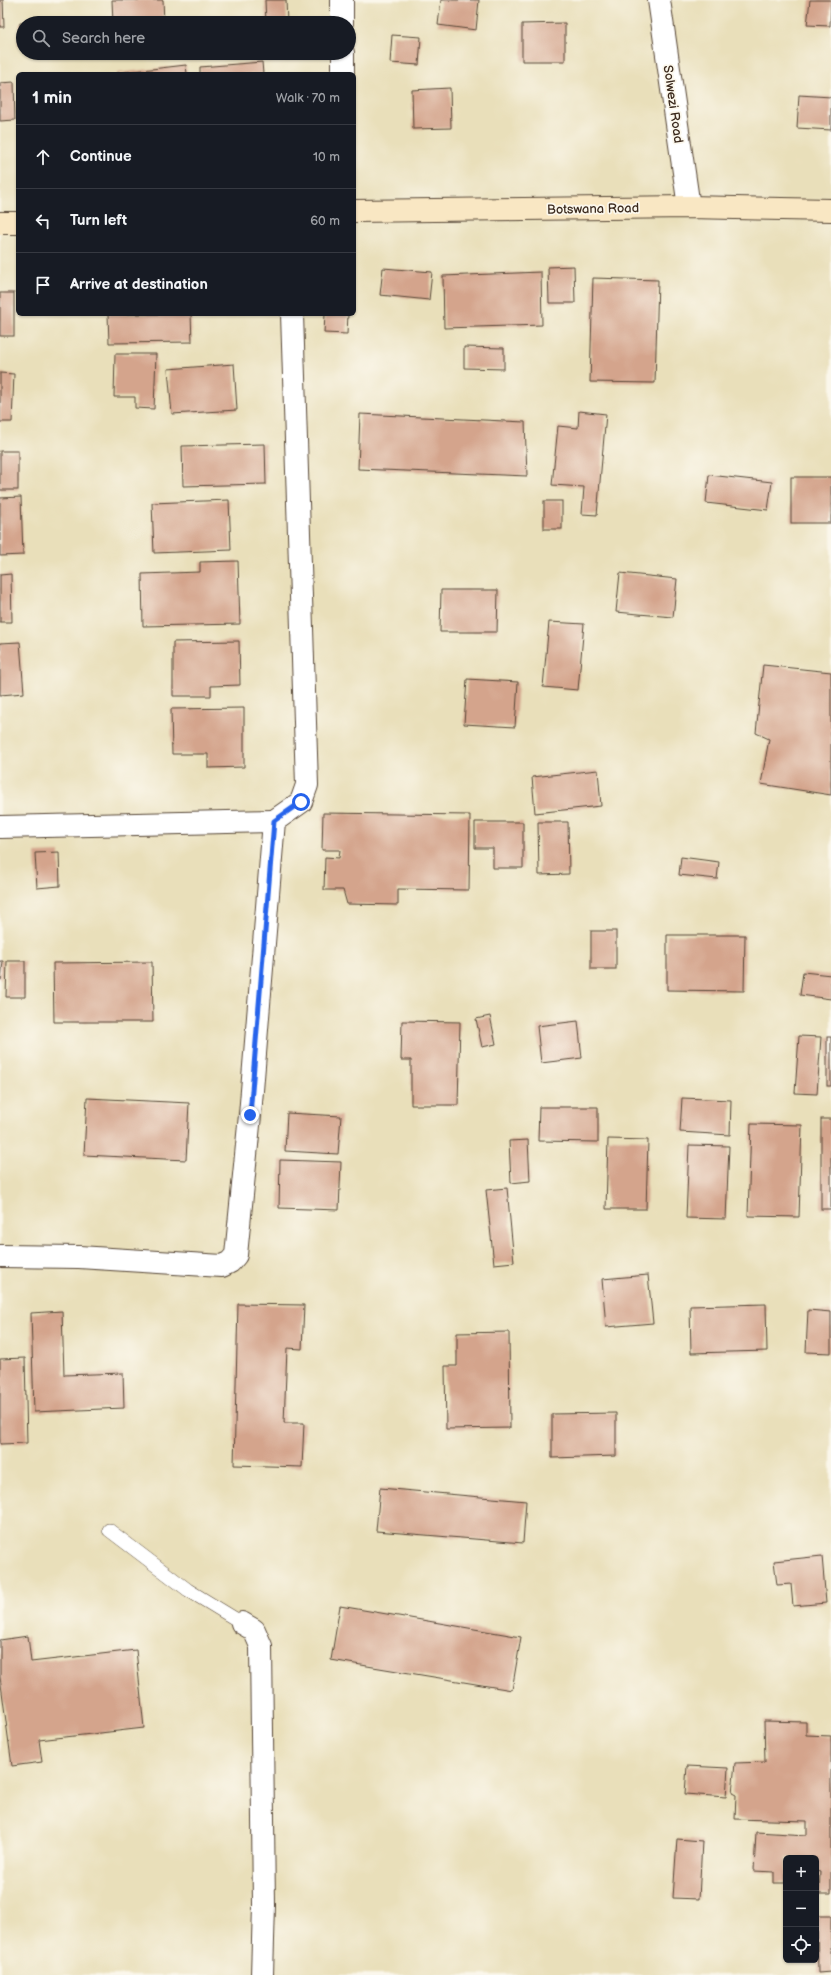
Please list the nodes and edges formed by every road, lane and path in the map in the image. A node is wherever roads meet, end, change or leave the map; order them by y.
1 (342, 0) edge
2 (659, 0) edge
3 (342, 16) edge
4 (343, 60) edge
5 (343, 72) edge
6 (689, 207) junction
7 (831, 210) edge
8 (356, 211) edge
9 (0, 223) edge
10 (16, 223) edge
11 (292, 316) edge
12 (274, 821) junction
13 (0, 827) edge
14 (0, 1256) edge
15 (109, 1530) dead end
16 (242, 1623) joint
17 (262, 1975) edge

1 - 3 street
2 - 6 street, Solwezi Road
4 - 5 street
6 - 7 street, Botswana Road
6 - 8 street, Botswana Road
9 - 10 street
11 - 12 street
12 - 13 street
12 - 14 street
15 - 16 lane
16 - 17 street

